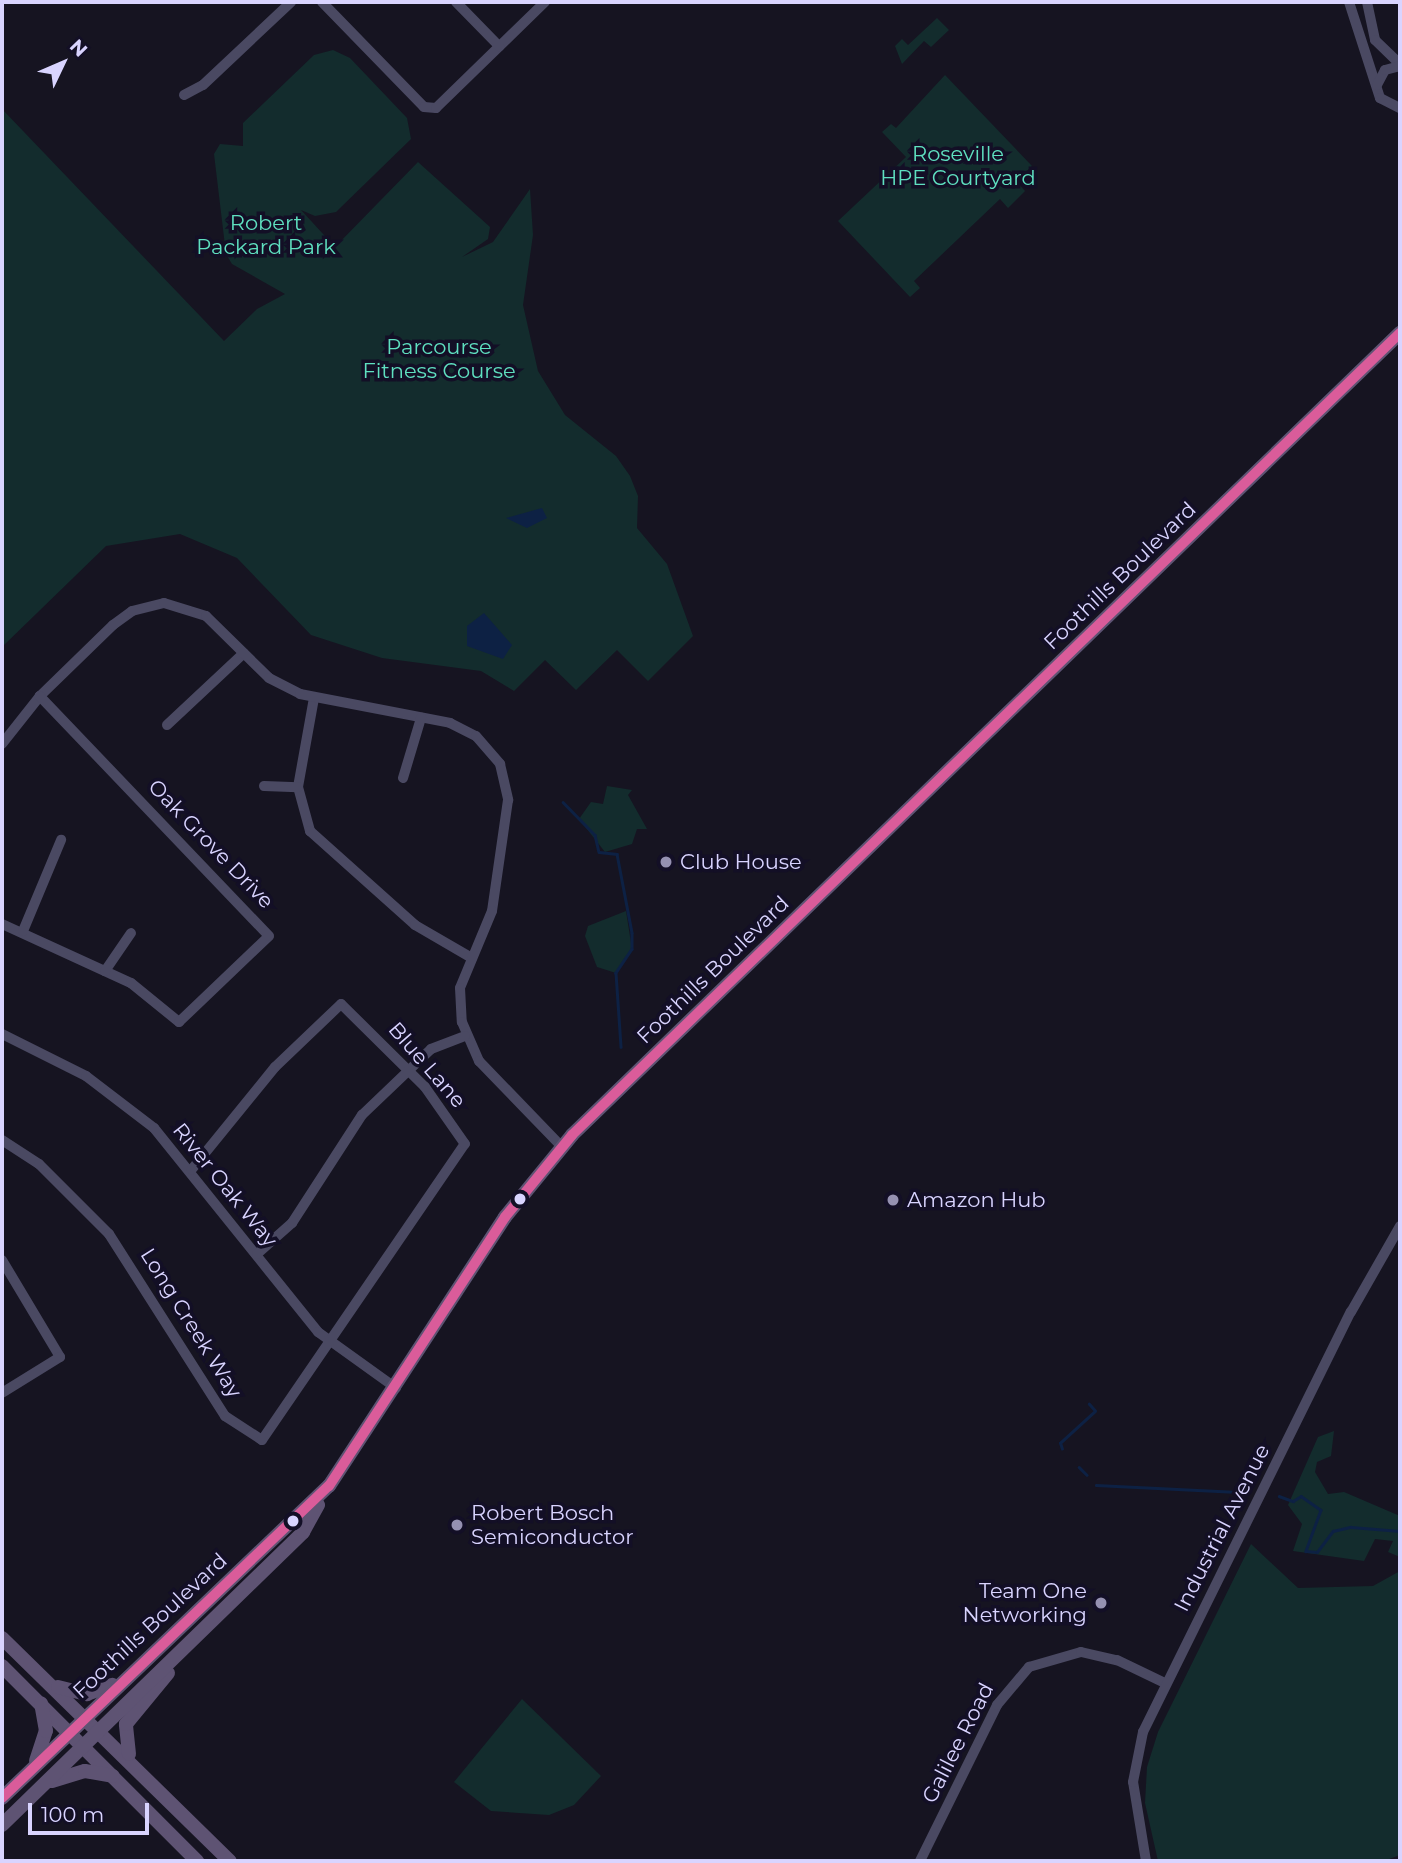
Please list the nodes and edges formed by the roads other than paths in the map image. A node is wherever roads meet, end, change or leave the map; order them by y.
1 (291, 2) edge
2 (321, 2) edge
3 (456, 2) edge
4 (545, 2) edge
5 (1349, 2) edge
6 (1367, 2) edge
7 (499, 46) junction
8 (1400, 65) edge
9 (1377, 88) junction
10 (184, 95) dead end
11 (1399, 109) edge
12 (1400, 333) edge
13 (244, 653) junction
14 (40, 696) junction
15 (314, 698) junction
16 (421, 718) junction
17 (167, 725) dead end
18 (2, 744) edge
19 (403, 778) dead end
20 (264, 786) dead end
21 (298, 787) junction
22 (61, 841) dead end
23 (2, 924) edge
24 (23, 931) junction
25 (131, 933) dead end
26 (470, 957) junction
27 (105, 971) junction
28 (2, 1034) edge
29 (465, 1036) junction
30 (409, 1070) junction
31 (2, 1140) edge
32 (561, 1146) junction
33 (192, 1169) junction
34 (1400, 1226) edge
35 (257, 1254) junction
36 (2, 1260) edge
37 (329, 1343) junction
38 (396, 1388) junction
39 (2, 1393) edge
40 (329, 1486) junction
41 (276, 1540) junction
42 (242, 1568) junction
43 (254, 1581) junction
44 (232, 1601) junction
45 (2, 1638) edge
46 (173, 1661) junction
47 (2, 1666) edge
48 (126, 1678) junction
49 (1165, 1683) junction
50 (56, 1686) junction
51 (40, 1702) junction
52 (85, 1716) junction
53 (101, 1729) junction
54 (70, 1731) junction
55 (84, 1746) junction
56 (133, 1762) junction
57 (32, 1769) junction
58 (113, 1776) junction
59 (44, 1784) junction
60 (2, 1798) edge
61 (2, 1825) edge
62 (197, 1861) edge
63 (230, 1861) edge
64 (920, 1861) edge
65 (1146, 1861) edge

1 - 10 street
2 - 7 street
3 - 7 street
4 - 7 street
5 - 9 street
6 - 8 street
8 - 9 street
9 - 11 street
12 - 32 main road, Foothills Boulevard
13 - 14 street
13 - 15 street
13 - 17 street
14 - 18 street
14 - 27 street, Oak Grove Drive
15 - 16 street
15 - 21 street
16 - 19 street
16 - 26 street
20 - 21 street
21 - 26 street
22 - 24 street
23 - 24 street, Oak Grove Drive
24 - 27 street, Oak Grove Drive
25 - 27 street
26 - 29 street
28 - 33 street, River Oak Way
29 - 30 street
29 - 32 street
30 - 33 street, Blue Lane
30 - 35 street
30 - 37 street, Blue Lane
31 - 37 street, Long Creek Way
32 - 38 main road, Foothills Boulevard
33 - 35 street, River Oak Way
34 - 49 street, Industrial Avenue
35 - 37 street, River Oak Way
36 - 39 street
37 - 38 street, River Oak Way
38 - 40 main road, Foothills Boulevard
40 - 41 main road, Foothills Boulevard
40 - 43 main road, Foothills Boulevard
41 - 42 main road, Foothills Boulevard
41 - 43 main road
42 - 44 main road
42 - 48 main road, Foothills Boulevard
43 - 44 main road, Foothills Boulevard
44 - 46 main road, Foothills Boulevard
45 - 50 main road
46 - 53 main road, Foothills Boulevard
46 - 56 main road
47 - 51 main road
48 - 50 main road
48 - 52 main road, Foothills Boulevard
49 - 64 street, Galilee Road
49 - 65 street, Industrial Avenue
50 - 52 main road
51 - 54 main road
51 - 57 main road
52 - 53 main road
52 - 54 main road, Foothills Boulevard
53 - 55 main road, Foothills Boulevard
53 - 56 main road
54 - 55 main road
54 - 57 main road, Foothills Boulevard
55 - 58 main road
55 - 59 main road, Foothills Boulevard
56 - 63 main road
57 - 60 main road, Foothills Boulevard
58 - 59 main road
58 - 62 main road
59 - 61 main road, Foothills Boulevard

